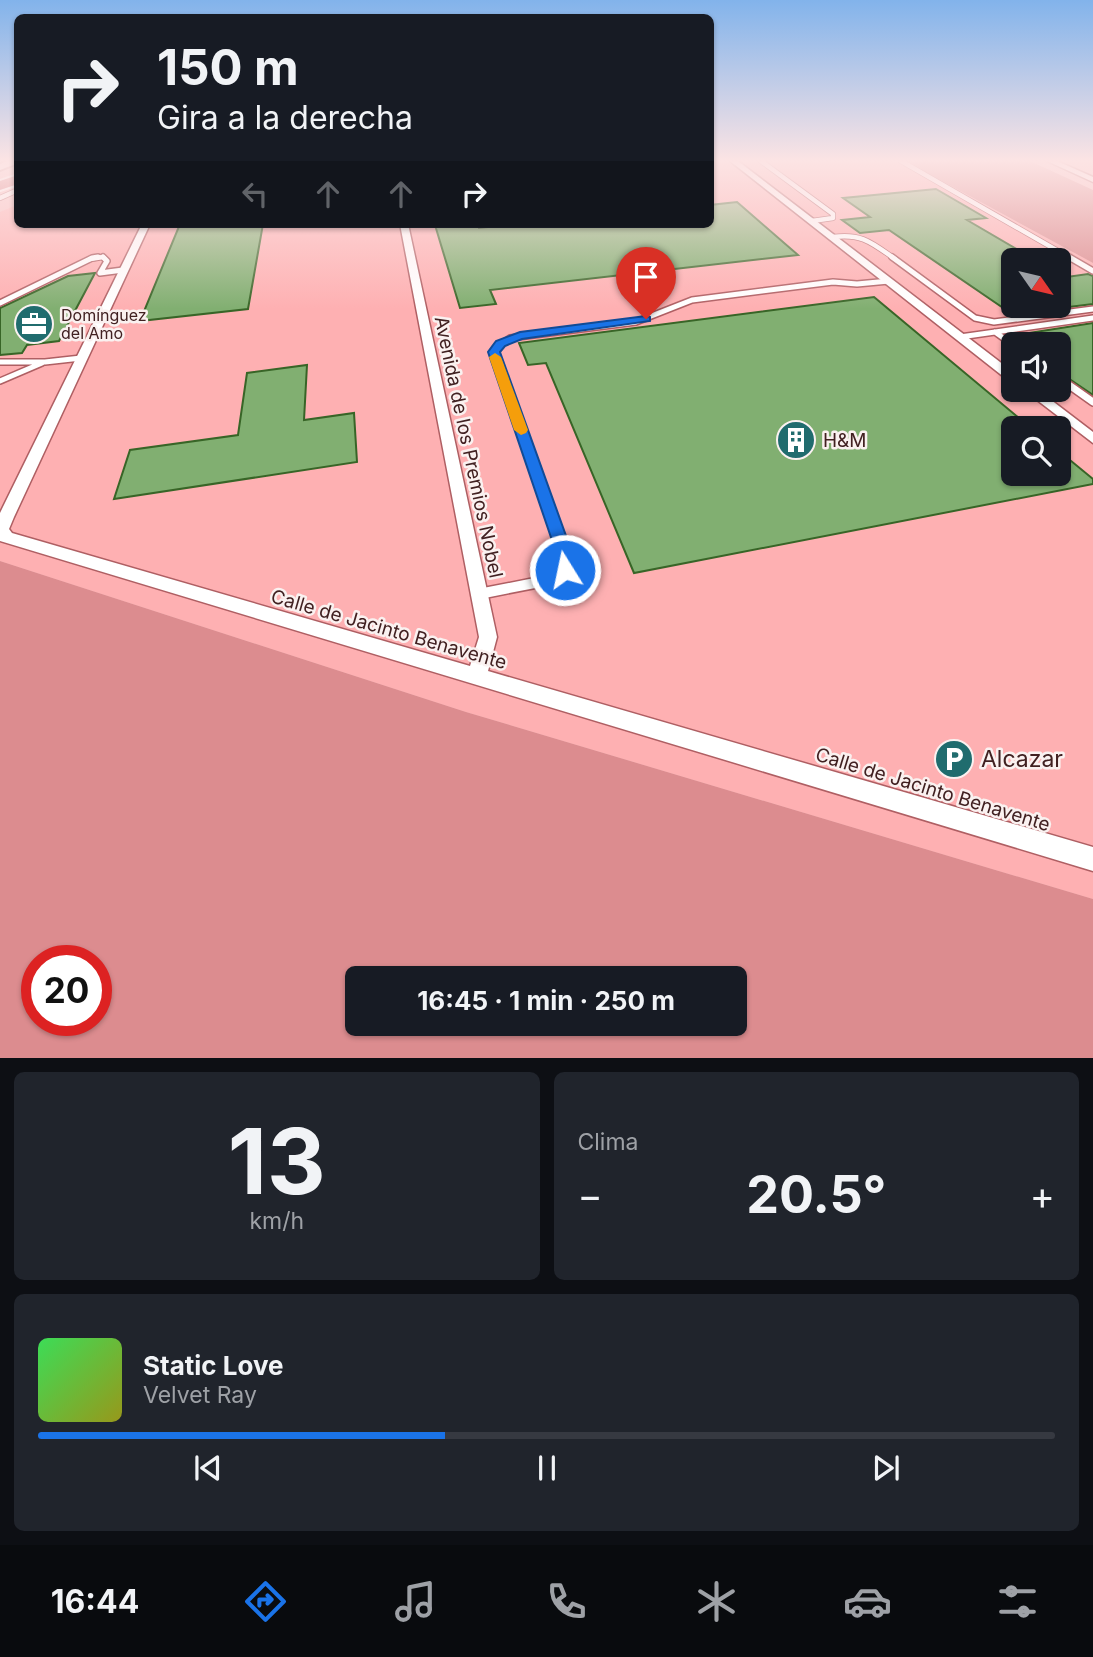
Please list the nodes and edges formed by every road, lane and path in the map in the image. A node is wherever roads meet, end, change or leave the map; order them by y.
1 (798, 210) edge
2 (827, 210) edge
3 (987, 210) edge
4 (812, 221) junction
5 (144, 228) edge
6 (405, 228) edge
7 (833, 237) junction
8 (123, 270) junction
9 (1093, 271) edge
10 (888, 281) junction
11 (0, 303) edge
12 (1093, 309) edge
13 (1093, 318) edge
14 (995, 332) junction
15 (1001, 336) edge
16 (960, 337) junction
17 (80, 358) junction
18 (0, 362) edge
19 (45, 362) junction
20 (1001, 369) edge
21 (19, 373) junction
22 (0, 376) edge
23 (0, 381) edge
24 (1071, 386) edge
25 (1045, 402) edge
26 (1093, 402) edge
27 (1093, 439) edge
28 (479, 594) junction
29 (475, 676) junction
30 (1093, 859) edge

1 - 4 street
2 - 4 lane
3 - 9 lane
4 - 7 street
5 - 8 street, Calle de Jacinto Benavente
6 - 28 street, Avenida de los Premios Nobel
7 - 10 street
7 - 12 lane
8 - 11 lane
8 - 17 street, Calle de Jacinto Benavente
10 - 16 street
10 - 28 lane
13 - 14 lane
14 - 15 lane
14 - 16 lane
16 - 20 street
17 - 19 lane
17 - 29 street, Calle de Jacinto Benavente
18 - 19 lane
19 - 21 lane
21 - 22 lane
21 - 23 lane
24 - 26 lane
25 - 27 street
28 - 29 street, Avenida de los Premios Nobel
29 - 30 street, Calle de Jacinto Benavente

